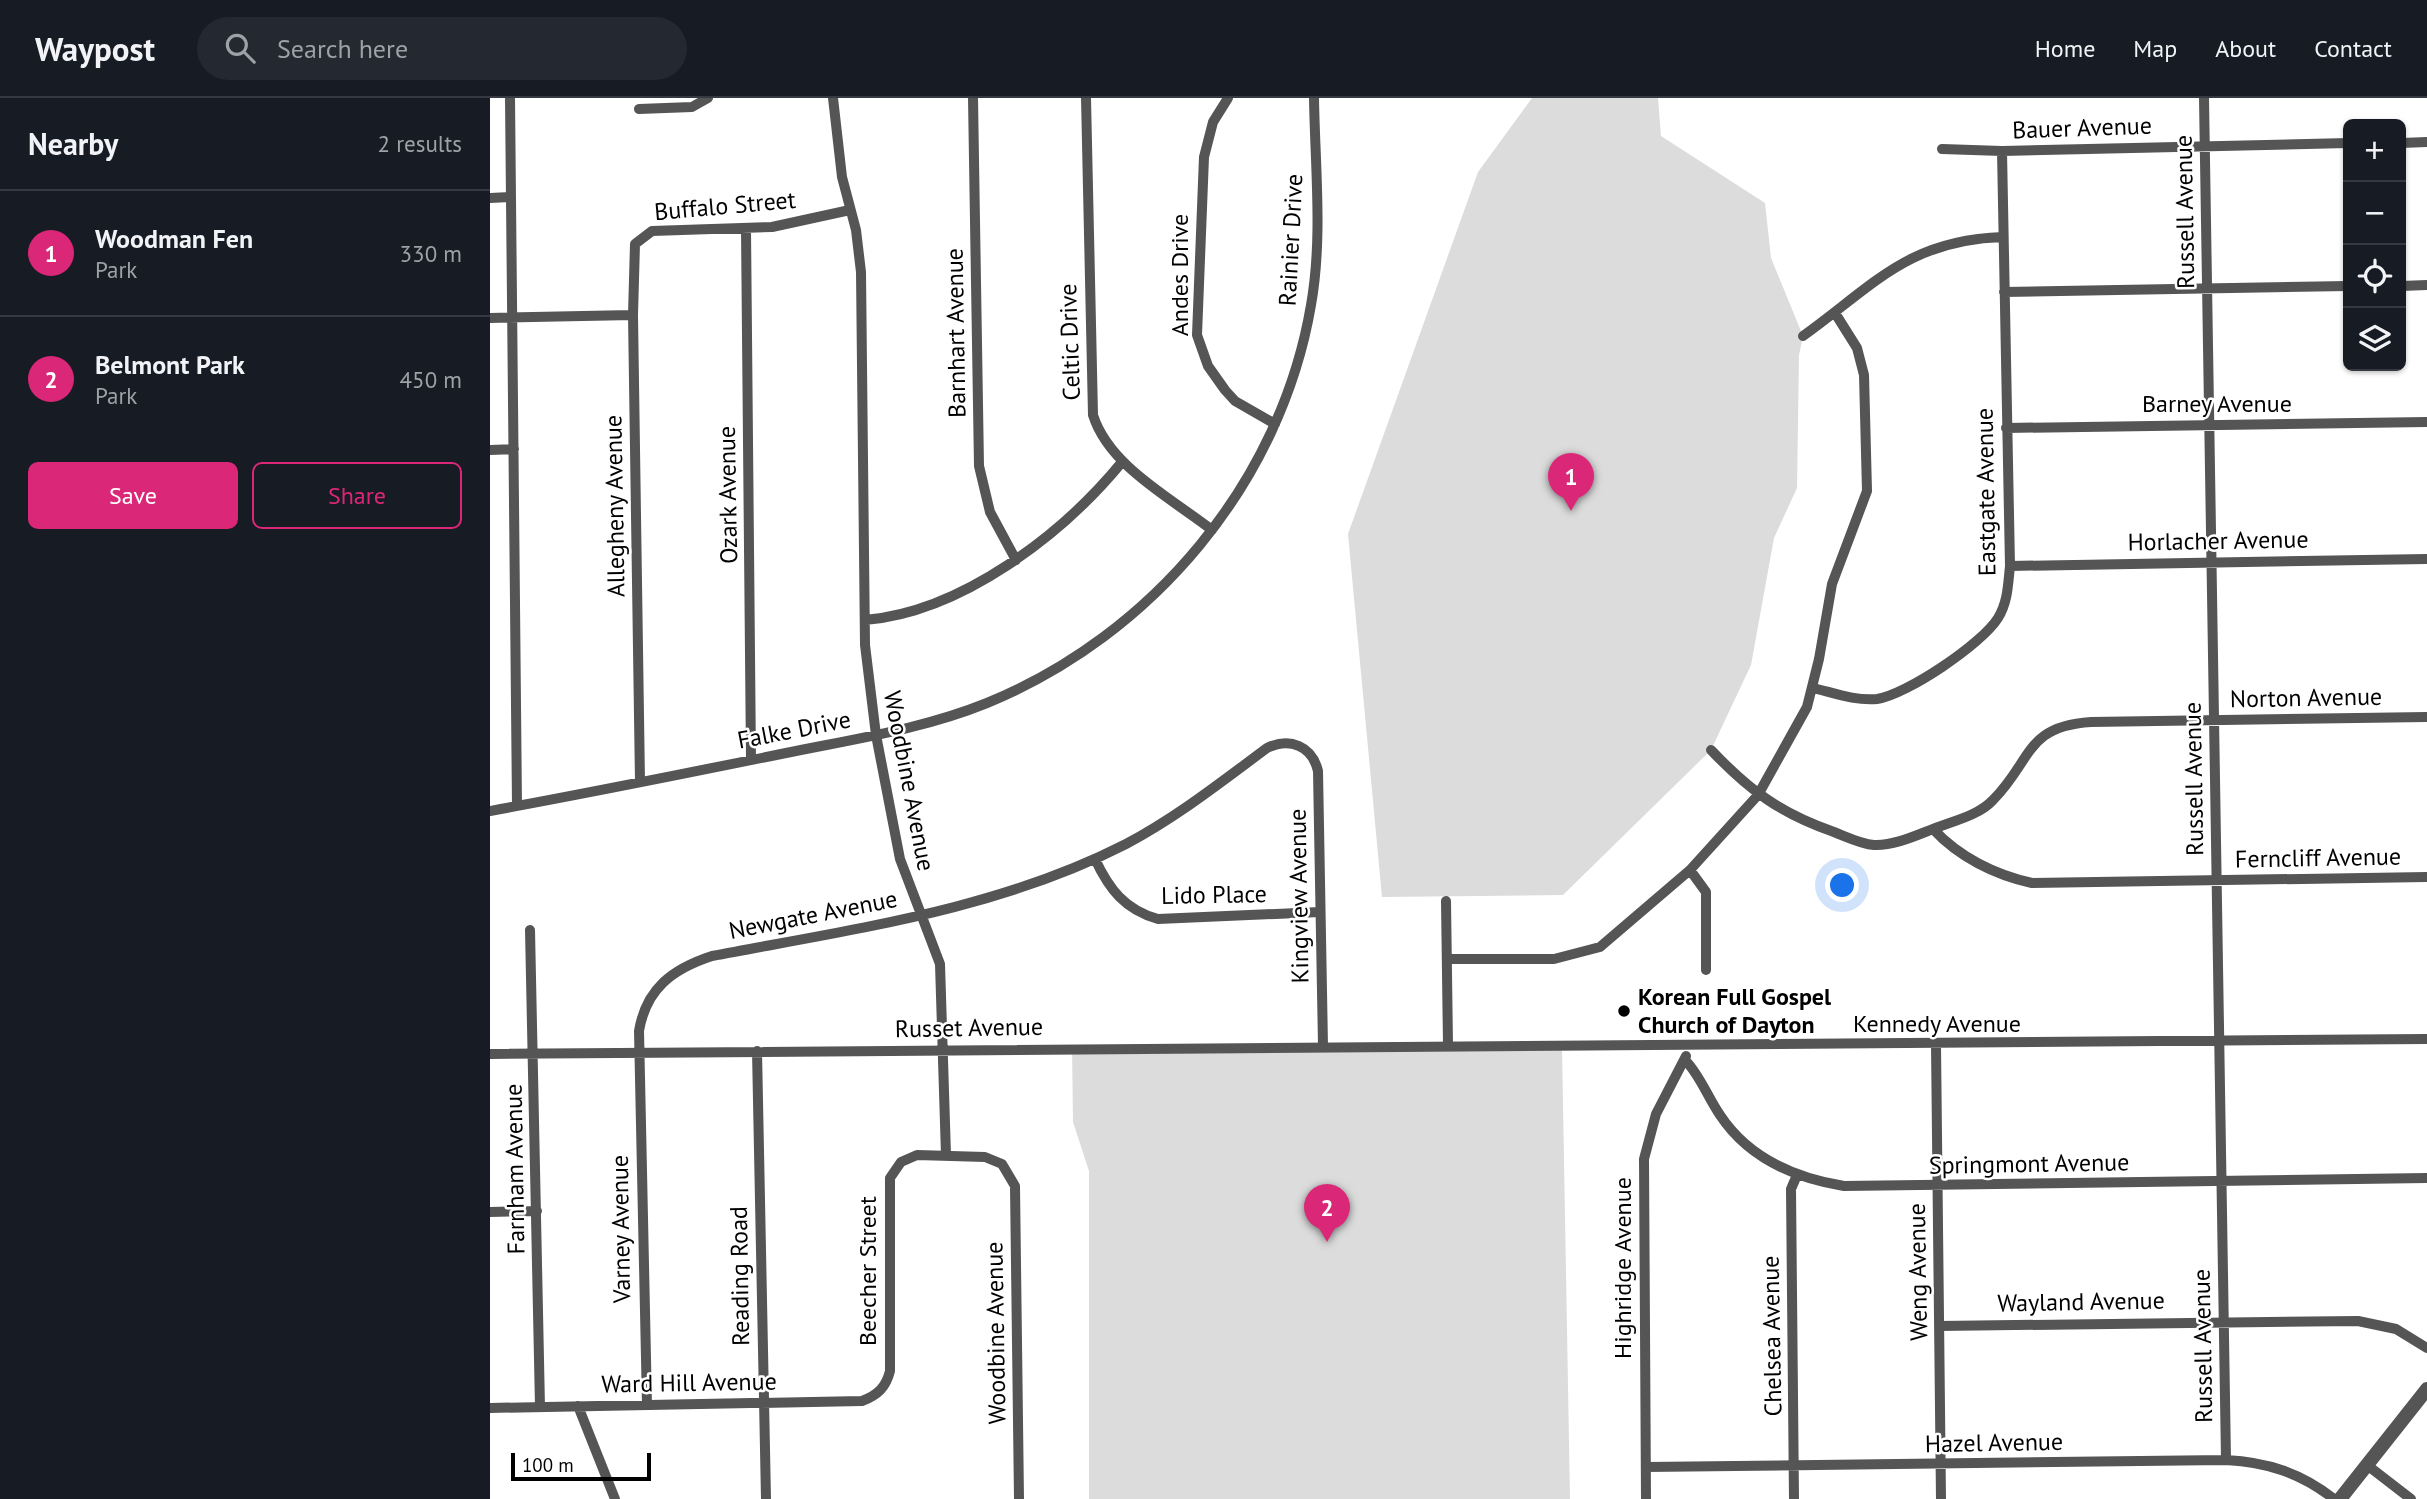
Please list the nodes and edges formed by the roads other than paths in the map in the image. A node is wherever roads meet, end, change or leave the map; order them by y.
1 (510, 98) edge
2 (708, 98) edge
3 (833, 98) edge
4 (973, 98) edge
5 (1086, 98) edge
6 (1228, 98) edge
7 (1314, 98) edge
8 (2204, 98) edge
9 (639, 109) dead end
10 (2406, 142) edge
11 (2427, 142) edge
12 (2343, 143) edge
13 (2205, 146) junction
14 (1942, 149) dead end
15 (2002, 151) junction
16 (511, 197) junction
17 (490, 198) edge
18 (850, 210) junction
19 (746, 229) junction
20 (645, 234) joint
21 (2003, 237) junction
22 (2427, 285) edge
23 (2343, 286) edge
24 (2406, 286) edge
25 (2207, 289) junction
26 (2004, 292) junction
27 (1835, 313) junction
28 (633, 315) junction
29 (513, 317) junction
30 (490, 318) edge
31 (1803, 336) dead end
32 (2427, 422) edge
33 (1275, 424) junction
34 (2209, 426) junction
35 (2006, 428) junction
36 (514, 449) junction
37 (490, 450) edge
38 (1122, 462) junction
39 (1212, 530) junction
40 (2427, 559) edge
41 (1016, 560) junction
42 (2211, 562) junction
43 (2010, 566) junction
44 (865, 620) junction
45 (1813, 688) junction
46 (2427, 717) edge
47 (2214, 720) junction
48 (876, 735) junction
49 (1306, 749) joint
50 (1711, 750) dead end
51 (751, 760) junction
52 (640, 782) junction
53 (1758, 795) junction
54 (517, 806) junction
55 (490, 811) edge
56 (1933, 829) junction
57 (1095, 859) junction
58 (1690, 870) junction
59 (2427, 877) edge
60 (2217, 880) junction
61 (1446, 901) dead end
62 (1320, 912) junction
63 (921, 915) junction
64 (530, 930) dead end
65 (1447, 959) junction
66 (1706, 970) dead end
67 (2427, 1039) edge
68 (2219, 1042) junction
69 (1448, 1045) junction
70 (1936, 1045) junction
71 (1323, 1046) junction
72 (1685, 1046) junction
73 (944, 1050) junction
74 (757, 1051) junction
75 (639, 1053) junction
76 (490, 1054) edge
77 (534, 1054) junction
78 (1685, 1060) junction
79 (946, 1155) junction
80 (1797, 1175) junction
81 (2427, 1178) edge
82 (2221, 1182) junction
83 (1938, 1186) junction
84 (537, 1211) junction
85 (490, 1212) edge
86 (2224, 1321) junction
87 (1939, 1326) junction
88 (2427, 1348) edge
89 (884, 1387) joint
90 (2427, 1389) edge
91 (764, 1403) junction
92 (647, 1405) junction
93 (578, 1406) junction
94 (540, 1407) junction
95 (490, 1408) edge
96 (2226, 1460) junction
97 (1942, 1465) junction
98 (2367, 1465) junction
99 (1794, 1466) junction
100 (1646, 1467) junction
101 (615, 1499) edge
102 (766, 1499) edge
103 (1019, 1499) edge
104 (1646, 1499) edge
105 (1794, 1499) edge
106 (1941, 1499) edge
107 (2334, 1499) edge
108 (2340, 1499) edge
109 (2411, 1499) edge

1 - 16 street
2 - 9 street
3 - 18 street, Woodbine Avenue
4 - 41 street, Barnhart Avenue
5 - 38 street, Celtic Drive
6 - 33 street, Andes Drive
7 - 33 street, Rainier Drive
8 - 13 street, Russell Avenue
10 - 11 street
12 - 13 street, Bauer Avenue
13 - 15 street, Bauer Avenue
13 - 25 street, Russell Avenue
14 - 15 street, Bauer Avenue
15 - 21 street, Eastgate Avenue
16 - 17 street
16 - 29 street
18 - 19 street, Buffalo Street
18 - 44 street, Woodbine Avenue
19 - 20 street, Buffalo Street
19 - 51 street, Ozark Avenue
20 - 28 street, Allegheny Avenue
21 - 26 street, Eastgate Avenue
21 - 27 street
22 - 24 street
23 - 25 street
25 - 26 street
25 - 34 street, Russell Avenue
26 - 35 street, Eastgate Avenue
27 - 31 street
27 - 45 street
28 - 29 street
28 - 52 street, Allegheny Avenue
29 - 30 street
29 - 36 street
32 - 34 street, Barney Avenue
33 - 39 street, Rainier Drive
34 - 35 street, Barney Avenue
34 - 42 street, Russell Avenue
35 - 43 street, Eastgate Avenue
36 - 37 street
36 - 54 street
38 - 39 street, Celtic Drive
38 - 41 street
39 - 48 street, Falke Drive
40 - 42 street, Horlacher Avenue
41 - 44 street
42 - 43 street, Horlacher Avenue
42 - 47 street, Russell Avenue
43 - 45 street, Eastgate Avenue
44 - 48 street, Woodbine Avenue
45 - 53 street
46 - 47 street, Norton Avenue
47 - 56 street, Norton Avenue
47 - 60 street, Russell Avenue
48 - 51 street, Falke Drive
48 - 63 street, Woodbine Avenue
49 - 57 street, Newgate Avenue
49 - 62 street, Kingview Avenue
50 - 53 street
51 - 52 street, Falke Drive
52 - 54 street, Falke Drive
53 - 56 street
53 - 58 street
54 - 55 street, Falke Drive
56 - 60 street, Ferncliff Avenue
57 - 62 street, Lido Place
57 - 63 street, Newgate Avenue
58 - 65 street
58 - 66 street
59 - 60 street, Ferncliff Avenue
60 - 68 street, Russell Avenue
61 - 65 street
62 - 71 street, Kingview Avenue
63 - 73 street, Woodbine Avenue
63 - 75 street, Newgate Avenue
64 - 77 street, Farnham Avenue
65 - 69 street
67 - 68 street, Kennedy Avenue
68 - 70 street, Kennedy Avenue
68 - 82 street, Russell Avenue
69 - 71 street, Russet Avenue
69 - 72 street, Kennedy Avenue
70 - 72 street, Kennedy Avenue
70 - 83 street, Weng Avenue
71 - 73 street, Russet Avenue
72 - 78 street, Highridge Avenue
73 - 74 street, Russet Avenue
73 - 79 street, Woodbine Avenue
74 - 75 street, Russet Avenue
74 - 91 street, Reading Road
75 - 77 street, Russet Avenue
75 - 92 street, Varney Avenue
76 - 77 street, Russet Avenue
77 - 84 street, Farnham Avenue
78 - 80 street, Springmont Avenue
78 - 100 street, Highridge Avenue
79 - 89 street, Beecher Street
79 - 103 street, Woodbine Avenue
80 - 83 street, Springmont Avenue
80 - 99 street, Chelsea Avenue
81 - 82 street, Springmont Avenue
82 - 83 street, Springmont Avenue
82 - 86 street, Russell Avenue
83 - 87 street, Weng Avenue
84 - 85 street
84 - 94 street, Farnham Avenue
86 - 87 street, Wayland Avenue
86 - 88 street, Wayland Avenue
86 - 96 street, Russell Avenue
87 - 97 street, Weng Avenue
89 - 91 street, Ward Hill Avenue
90 - 98 street
91 - 92 street, Ward Hill Avenue
91 - 102 street, Reading Road
92 - 93 street, Ward Hill Avenue
93 - 94 street, Ward Hill Avenue
93 - 101 street
94 - 95 street, Ward Hill Avenue
96 - 97 street, Hazel Avenue
96 - 107 street, Hazel Avenue
97 - 99 street, Hazel Avenue
97 - 106 street, Weng Avenue
98 - 108 street
98 - 109 street
99 - 100 street, Hazel Avenue
99 - 105 street, Chelsea Avenue
100 - 104 street, Highridge Avenue

